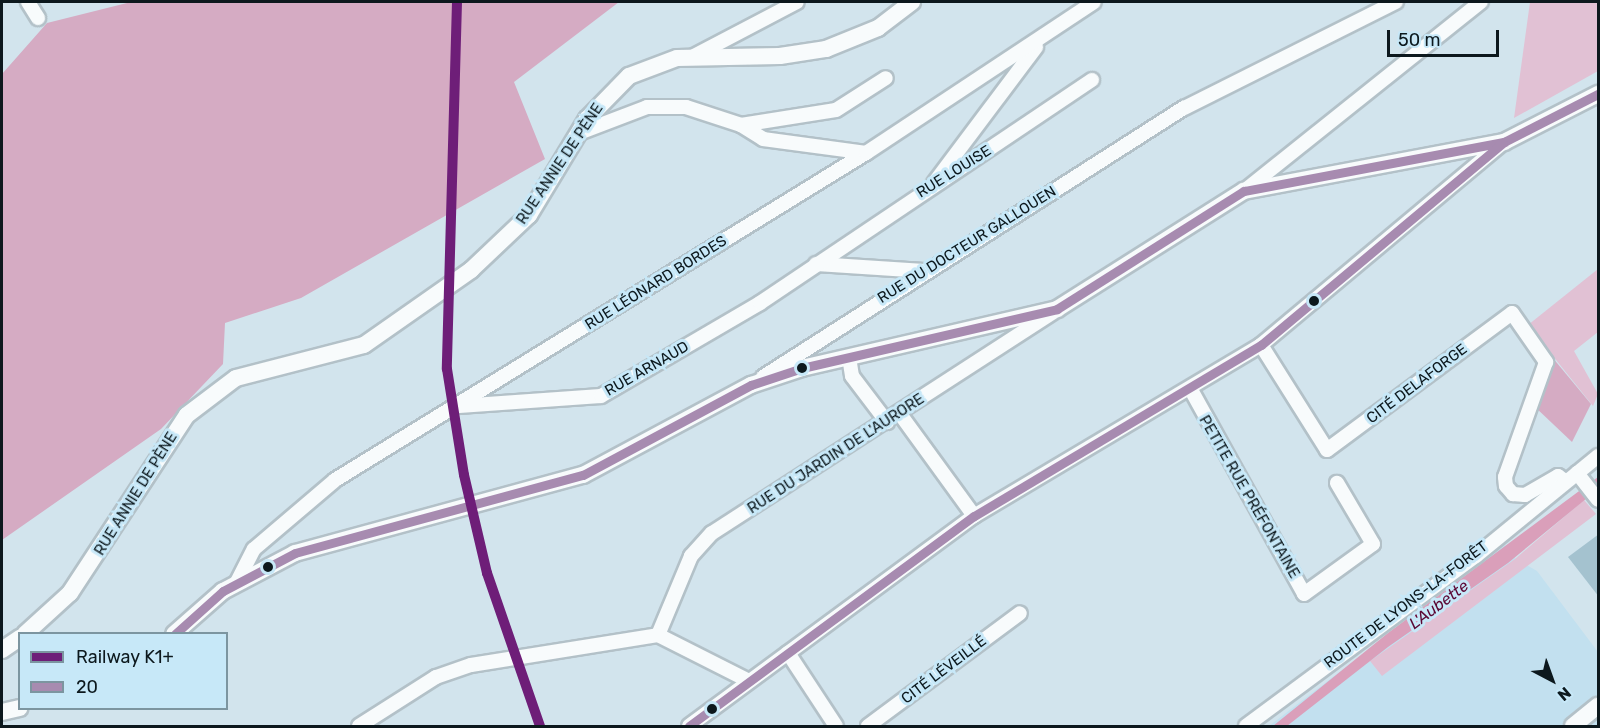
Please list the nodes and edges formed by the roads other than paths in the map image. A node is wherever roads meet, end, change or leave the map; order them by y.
1 (28, 2) edge
2 (797, 2) edge
3 (912, 2) edge
4 (1094, 2) edge
5 (1396, 2) edge
6 (1481, 2) edge
7 (38, 18) dead end
8 (1042, 38) junction
9 (694, 56) junction
10 (886, 78) dead end
11 (1092, 80) dead end
12 (1599, 94) edge
13 (741, 125) junction
14 (579, 133) junction
15 (1504, 142) junction
16 (866, 153) junction
17 (931, 186) junction
18 (1244, 191) junction
19 (816, 264) junction
20 (925, 271) junction
21 (1057, 309) junction
22 (1512, 313) joint
23 (1261, 345) junction
24 (849, 357) junction
25 (751, 385) junction
26 (1190, 388) junction
27 (456, 406) junction
28 (900, 414) junction
29 (886, 422) junction
30 (1599, 456) edge
31 (1576, 479) junction
32 (1337, 483) dead end
33 (1597, 498) edge
34 (974, 516) junction
35 (237, 582) junction
36 (1020, 613) dead end
37 (26, 632) edge
38 (175, 632) edge
39 (658, 635) junction
40 (18, 639) edge
41 (2, 650) edge
42 (788, 653) junction
43 (749, 681) junction
44 (1599, 706) edge
45 (18, 708) edge
46 (2, 712) edge
47 (359, 726) edge
48 (689, 726) edge
49 (836, 726) edge
50 (867, 726) edge
51 (1246, 726) edge
52 (1573, 726) edge

1 - 7 street
2 - 9 street
3 - 9 street, RUE ANNIE DE PÈNE
4 - 8 street, RUE LÉONARD BORDES
5 - 20 street, RUE DU DOCTEUR GALLOUEN
6 - 18 street
8 - 16 street, RUE LÉONARD BORDES
8 - 17 street
9 - 14 street, RUE ANNIE DE PÈNE
10 - 13 street
11 - 17 street, RUE LOUISE
12 - 15 street
13 - 14 street
13 - 16 street
14 - 37 street, RUE ANNIE DE PÈNE
15 - 18 street
15 - 23 street
16 - 27 street, RUE LÉONARD BORDES
17 - 19 street, RUE LOUISE
18 - 21 street
19 - 20 street
19 - 27 street, RUE ARNAUD
20 - 25 street, RUE DU DOCTEUR GALLOUEN
21 - 24 street
21 - 28 street, RUE DU JARDIN DE L'AURORE
22 - 23 street, CITÉ DELAFORGE
22 - 31 street, ROUTE DE LYONS-LA-FORÊT
23 - 26 street
24 - 25 street
24 - 29 street
25 - 35 street
26 - 32 street, PETITE RUE PRÉFONTAINE
26 - 34 street
27 - 35 street, RUE LÉONARD BORDES
28 - 29 street, RUE DU JARDIN DE L'AURORE
28 - 34 street
29 - 39 street, RUE DU JARDIN DE L'AURORE
30 - 31 street, ROUTE DE LYONS-LA-FORÊT
31 - 33 street
31 - 51 street, ROUTE DE LYONS-LA-FORÊT
34 - 42 street
35 - 38 street
36 - 50 street, CITÉ LÉVEILLÉ
39 - 43 street
39 - 47 street
40 - 41 street
42 - 43 street
42 - 49 street
43 - 48 street
44 - 52 street
45 - 46 street

